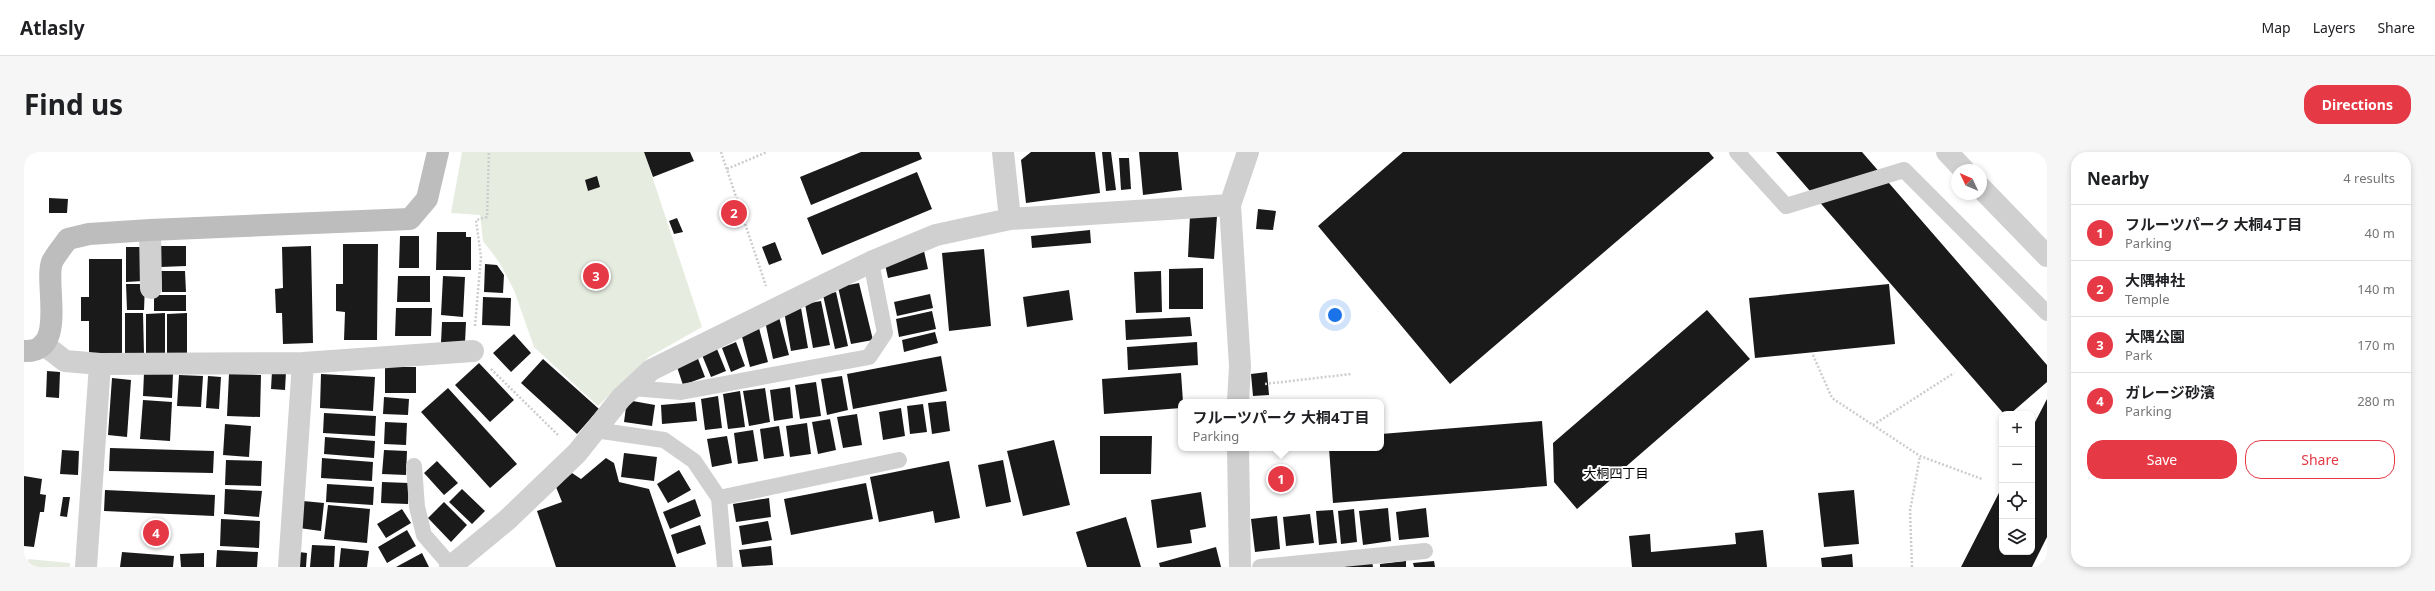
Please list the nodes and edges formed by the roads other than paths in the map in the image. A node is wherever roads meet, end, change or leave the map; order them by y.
1 (438, 152) edge
2 (1003, 152) edge
3 (1248, 152) edge
4 (1737, 152) edge
5 (1947, 152) edge
6 (1958, 164) edge
7 (1987, 194) edge
8 (1230, 205) junction
9 (1010, 219) junction
10 (150, 230) junction
11 (2047, 256) edge
12 (871, 262) junction
13 (151, 288) dead end
14 (2047, 313) edge
15 (33, 348) edge
16 (473, 351) road end
17 (303, 363) junction
18 (100, 364) junction
19 (632, 388) junction
20 (1239, 394) edge
21 (595, 430) junction
22 (1238, 451) edge
23 (899, 460) dead end
24 (414, 466) dead end
25 (719, 498) junction
26 (1425, 551) dead end
27 (86, 567) edge
28 (289, 567) edge
29 (450, 567) edge
30 (725, 567) edge
31 (1240, 567) edge
32 (1260, 567) edge

1 - 10 street
2 - 9 street
3 - 8 street
4 - 14 lane
5 - 6 street
7 - 11 street
8 - 9 street
8 - 20 street
9 - 12 street
10 - 13 street
10 - 15 street
12 - 19 street
12 - 19 lane
15 - 18 street
16 - 17 street
17 - 18 street
17 - 28 street
18 - 27 street
19 - 21 street
21 - 25 lane
21 - 29 street
22 - 31 street
23 - 25 lane
24 - 29 lane
25 - 30 lane
26 - 32 lane

